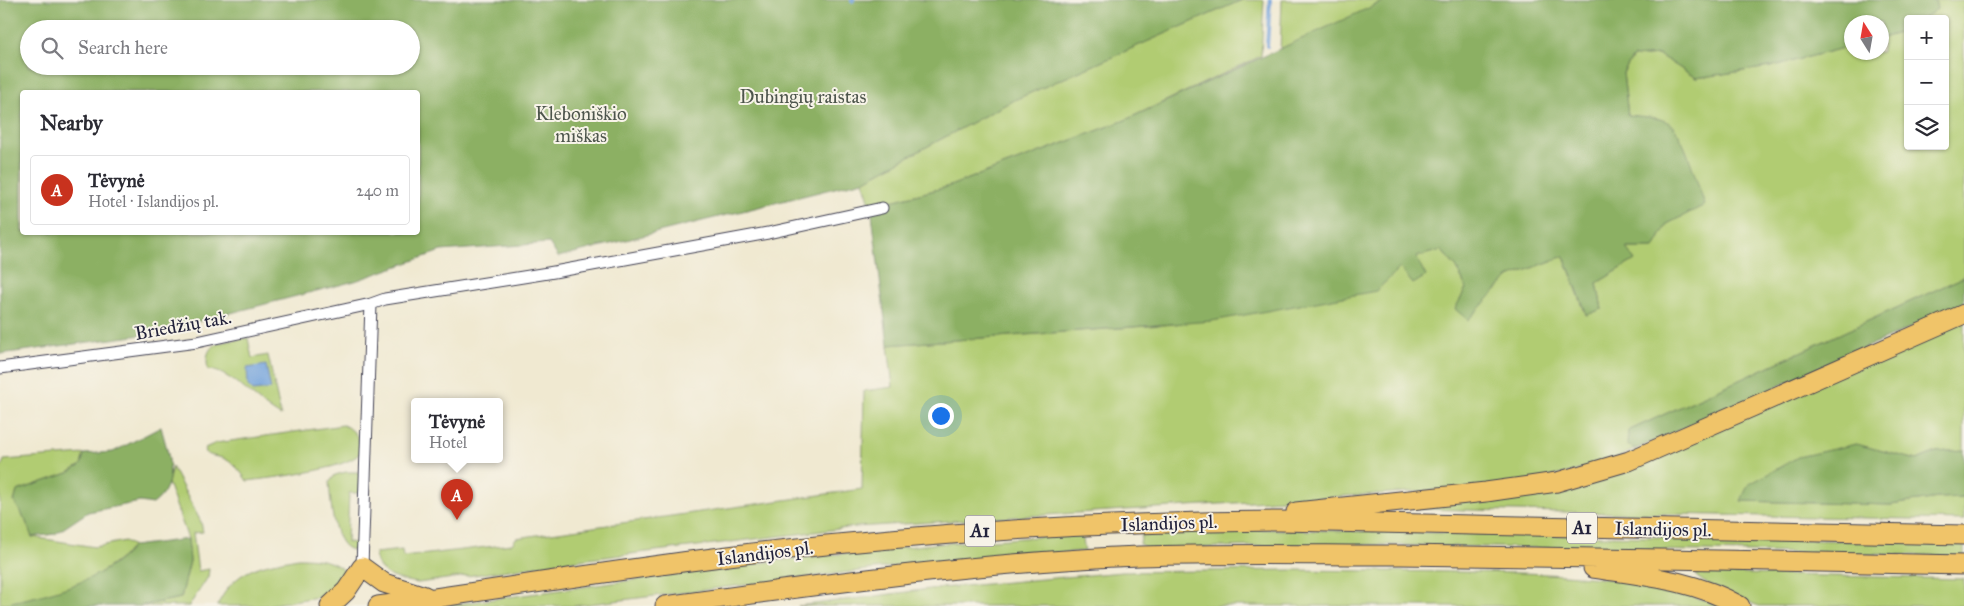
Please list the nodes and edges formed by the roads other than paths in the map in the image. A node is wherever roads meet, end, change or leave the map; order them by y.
1 (882, 208) dead end
2 (371, 304) junction
3 (1964, 314) edge
4 (0, 368) edge
5 (1199, 521) junction
6 (1964, 535) edge
7 (1518, 556) junction
8 (1964, 565) edge
9 (362, 567) junction
10 (433, 598) junction
11 (330, 606) edge
12 (378, 606) edge
13 (665, 606) edge
14 (1740, 606) edge

1 - 2 street, Briedžių tak.
2 - 4 street, Briedžių tak.
2 - 9 street
3 - 5 highway
5 - 6 highway, Islandijos pl. / A1
5 - 10 highway, Islandijos pl. / A1
7 - 8 highway, Islandijos pl. / A1
7 - 13 highway, Islandijos pl. / A1
7 - 14 highway
9 - 10 highway
9 - 11 highway
10 - 12 highway, Islandijos pl. / A1

